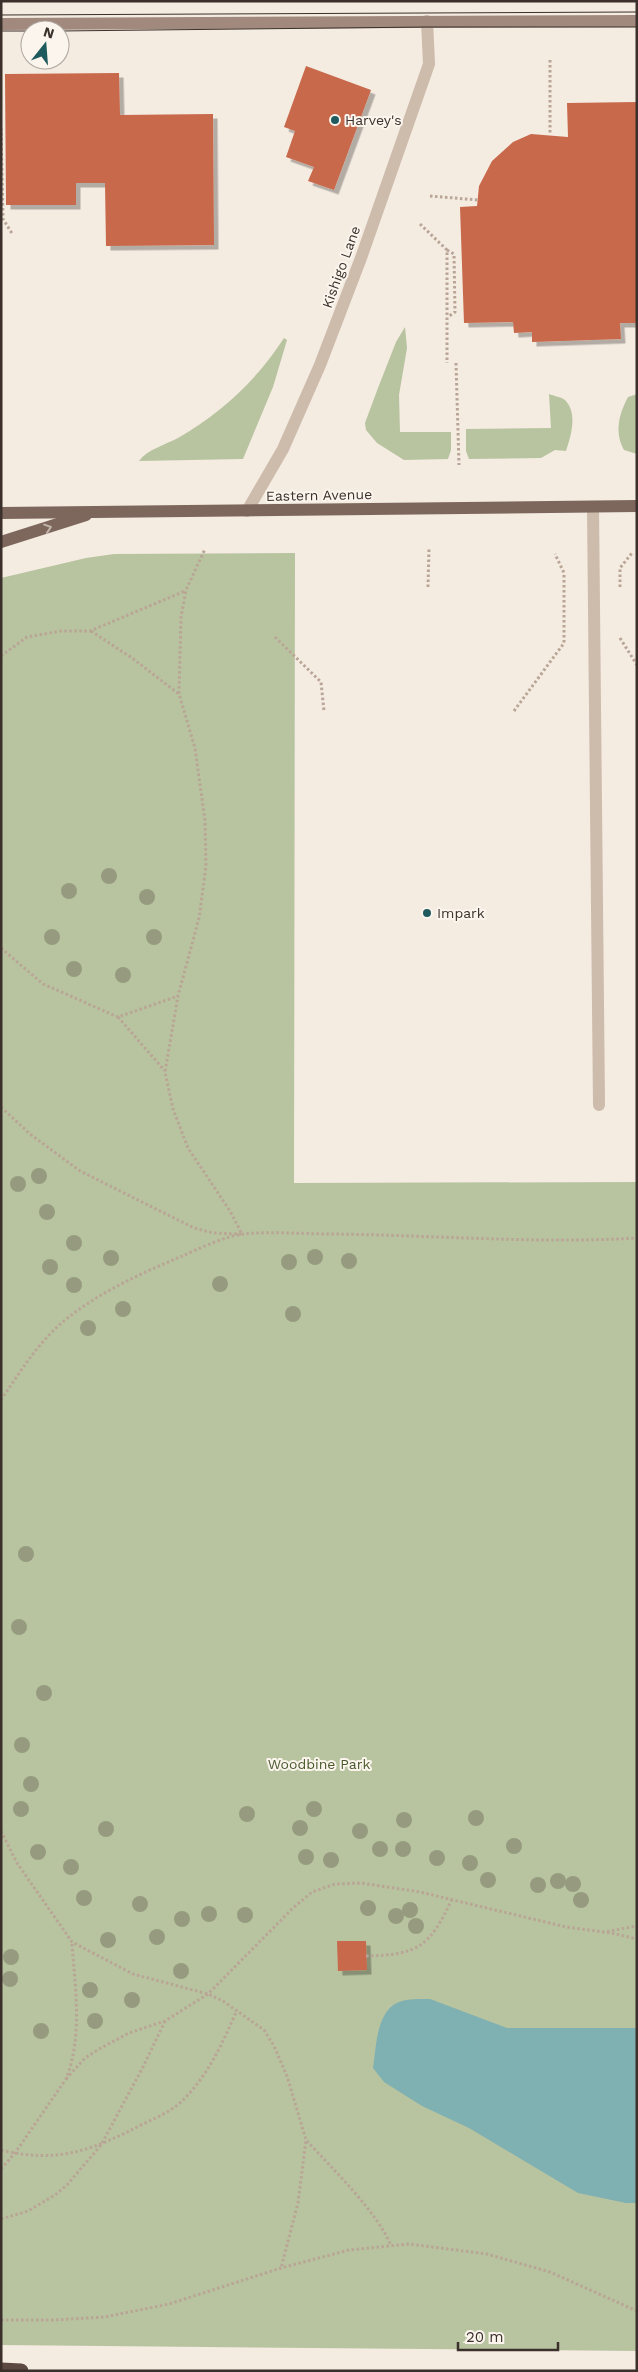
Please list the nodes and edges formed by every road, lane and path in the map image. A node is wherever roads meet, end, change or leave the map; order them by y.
1 (427, 21) junction
2 (637, 21) edge
3 (1, 24) edge
4 (550, 60) dead end
5 (1, 128) edge
6 (550, 135) dead end
7 (2, 195) edge
8 (430, 196) dead end
9 (478, 200) dead end
10 (420, 224) dead end
11 (13, 235) dead end
12 (447, 250) junction
13 (448, 317) junction
14 (447, 363) dead end
15 (456, 363) dead end
16 (459, 466) dead end
17 (637, 506) edge
18 (593, 507) junction
19 (100, 511) junction
20 (247, 511) junction
21 (1, 513) edge
22 (1, 542) edge
23 (429, 548) dead end
24 (205, 549) dead end
25 (632, 553) dead end
26 (555, 554) dead end
27 (428, 586) dead end
28 (620, 588) dead end
29 (186, 590) junction
30 (90, 631) junction
31 (275, 637) dead end
32 (619, 637) dead end
33 (1, 656) edge
34 (637, 664) edge
35 (179, 694) junction
36 (324, 711) dead end
37 (514, 711) dead end
38 (1, 948) edge
39 (178, 996) junction
40 (118, 1017) junction
41 (165, 1072) junction
42 (599, 1105) dead end
43 (1, 1107) edge
44 (242, 1234) junction
45 (637, 1238) edge
46 (1, 1400) edge
47 (1, 1831) edge
48 (452, 1900) junction
49 (637, 1926) edge
50 (604, 1932) junction
51 (637, 1939) edge
52 (72, 1942) junction
53 (366, 1956) dead end
54 (208, 1994) junction
55 (237, 2010) junction
56 (165, 2021) junction
57 (66, 2079) junction
58 (306, 2140) junction
59 (101, 2144) junction
60 (1, 2150) edge
61 (15, 2153) junction
62 (1, 2169) edge
63 (1, 2219) edge
64 (391, 2246) junction
65 (281, 2268) junction
66 (637, 2311) edge
67 (1, 2320) edge
68 (1, 2370) edge
69 (21, 2371) edge

1 - 2 main road
1 - 3 main road
1 - 20 street, Kishigo Lane
4 - 6 path
5 - 7 path
7 - 11 path
8 - 9 path
10 - 12 path
12 - 13 path
12 - 13 path
13 - 14 path
15 - 16 path
17 - 18 main road, Eastern Avenue
18 - 20 main road, Eastern Avenue
18 - 42 street
19 - 20 main road, Eastern Avenue
19 - 21 main road, Eastern Avenue
22 -> 19 main road
23 - 27 path
24 - 29 path
25 - 28 path
26 - 37 path
29 - 30 path
29 - 35 path
30 - 33 path
30 - 35 path
31 - 36 path
32 - 34 path
35 - 39 path
38 - 40 path
39 - 40 path
39 - 41 path
40 - 41 path
41 - 44 path
43 - 44 path
44 - 45 path
44 - 46 path
47 - 52 path
48 - 50 path
48 - 53 path
48 - 54 path
49 - 50 path
50 - 51 path
52 - 54 path
52 - 57 path
54 - 55 path
54 - 56 path
55 - 58 path
55 - 59 path
56 - 57 path
56 - 59 path
57 - 61 path
58 - 64 path
58 - 65 path
59 - 61 path
59 - 63 path
60 - 61 path
61 - 62 path
64 - 65 path
64 - 66 path
65 - 67 path
68 - 69 highway

